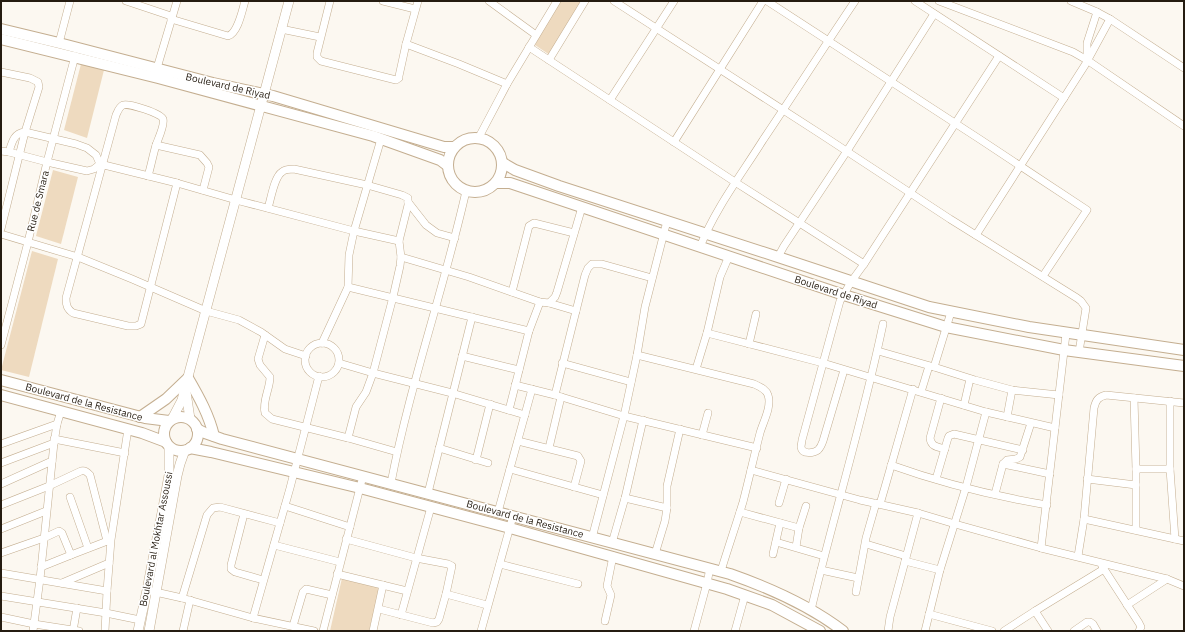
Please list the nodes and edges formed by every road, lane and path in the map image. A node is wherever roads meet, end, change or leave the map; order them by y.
1 (70, 1) edge
2 (126, 1) edge
3 (176, 1) edge
4 (245, 1) edge
5 (289, 1) edge
6 (330, 1) edge
7 (383, 1) edge
8 (418, 1) edge
9 (488, 1) edge
10 (557, 1) edge
11 (586, 1) edge
12 (614, 1) edge
13 (674, 1) edge
14 (763, 1) edge
15 (766, 1) edge
16 (855, 1) edge
17 (915, 1) edge
18 (938, 1) edge
19 (1071, 1) edge
20 (415, 10) junction
21 (1097, 12) junction
22 (934, 14) junction
23 (171, 18) junction
24 (1110, 19) junction
25 (281, 28) junction
26 (656, 28) junction
27 (1, 29) edge
28 (536, 35) junction
29 (320, 37) junction
30 (1, 39) edge
31 (828, 41) junction
32 (59, 43) junction
33 (406, 44) junction
34 (529, 47) junction
35 (75, 56) junction
36 (999, 56) junction
37 (549, 60) junction
38 (1087, 60) junction
39 (157, 68) junction
40 (1184, 68) edge
41 (720, 69) junction
42 (1, 72) edge
43 (891, 82) junction
44 (507, 84) junction
45 (264, 94) junction
46 (1064, 98) junction
47 (610, 100) junction
48 (260, 106) junction
49 (783, 110) junction
50 (955, 123) junction
51 (1184, 126) edge
52 (25, 132) junction
53 (480, 137) junction
54 (53, 139) junction
55 (381, 139) junction
56 (674, 142) junction
57 (156, 145) junction
58 (454, 147) junction
59 (1, 151) edge
60 (847, 151) junction
61 (9, 152) junction
62 (20, 155) junction
63 (47, 162) junction
64 (503, 163) junction
65 (102, 164) junction
66 (1021, 165) junction
67 (448, 166) junction
68 (148, 176) junction
69 (496, 182) junction
70 (735, 182) junction
71 (177, 183) junction
72 (368, 185) junction
73 (203, 190) junction
74 (466, 191) junction
75 (910, 192) junction
76 (236, 200) junction
77 (408, 202) junction
78 (582, 207) junction
79 (268, 208) junction
80 (667, 220) junction
81 (799, 224) junction
82 (1, 229) edge
83 (354, 231) junction
84 (574, 233) junction
85 (705, 233) junction
86 (1, 234) edge
87 (664, 235) junction
88 (976, 235) junction
89 (455, 238) junction
90 (399, 241) junction
91 (28, 242) junction
92 (700, 247) junction
93 (728, 256) junction
94 (78, 257) junction
95 (400, 257) junction
96 (778, 257) junction
97 (864, 264) junction
98 (447, 270) junction
99 (1043, 276) junction
100 (652, 278) junction
101 (851, 282) junction
102 (151, 287) junction
103 (348, 287) junction
104 (512, 292) junction
105 (844, 295) junction
106 (393, 297) junction
107 (540, 302) junction
108 (548, 303) junction
109 (435, 307) junction
110 (576, 310) junction
111 (206, 311) junction
112 (951, 312) junction
113 (756, 314) dead end
114 (472, 318) junction
115 (883, 324) dead end
116 (946, 327) junction
117 (529, 332) junction
118 (708, 333) junction
119 (1066, 334) junction
120 (265, 335) junction
121 (1082, 336) junction
122 (322, 343) junction
123 (749, 344) junction
124 (1, 345) edge
125 (1064, 350) junction
126 (1184, 350) edge
127 (878, 352) junction
128 (1079, 352) junction
129 (637, 354) junction
130 (306, 356) junction
131 (462, 356) junction
132 (339, 363) junction
133 (562, 363) junction
134 (823, 363) junction
135 (932, 366) junction
136 (1184, 366) edge
137 (696, 369) junction
138 (519, 370) junction
139 (844, 370) junction
140 (373, 373) junction
141 (319, 376) junction
142 (188, 378) junction
143 (872, 378) junction
144 (970, 379) junction
145 (1, 380) edge
146 (631, 382) junction
147 (414, 384) junction
148 (515, 385) junction
149 (185, 388) junction
150 (532, 389) junction
151 (913, 389) junction
152 (1012, 390) junction
153 (452, 392) junction
154 (921, 392) junction
155 (1, 395) edge
156 (1059, 395) junction
157 (558, 396) junction
158 (941, 398) junction
159 (1134, 398) junction
160 (1170, 401) junction
161 (1184, 403) edge
162 (490, 404) junction
163 (964, 405) junction
164 (509, 410) junction
165 (61, 411) junction
166 (986, 412) junction
167 (708, 413) dead end
168 (526, 415) junction
169 (624, 416) junction
170 (140, 417) junction
171 (1007, 417) junction
172 (190, 419) junction
173 (170, 420) junction
174 (643, 420) junction
175 (1031, 423) junction
176 (57, 424) junction
177 (197, 428) junction
178 (306, 428) junction
179 (1055, 428) junction
180 (128, 429) junction
181 (680, 429) junction
182 (702, 435) junction
183 (214, 436) junction
184 (348, 438) junction
185 (979, 439) junction
186 (54, 441) junction
187 (518, 441) junction
188 (1, 444) edge
189 (167, 444) junction
190 (439, 448) junction
191 (548, 448) junction
192 (756, 448) junction
193 (187, 449) junction
194 (945, 449) junction
195 (1023, 450) junction
196 (396, 452) junction
197 (125, 453) junction
198 (298, 459) junction
199 (476, 460) junction
200 (52, 461) junction
201 (1, 463) edge
202 (488, 463) dead end
203 (1004, 464) junction
204 (891, 465) junction
205 (510, 469) junction
206 (1136, 469) junction
207 (1170, 469) junction
208 (751, 470) junction
209 (294, 472) junction
210 (1050, 474) junction
211 (363, 476) junction
212 (786, 479) junction
213 (1087, 479) junction
214 (936, 480) junction
215 (391, 483) junction
216 (1, 484) edge
217 (1136, 485) junction
218 (49, 486) junction
219 (574, 487) junction
220 (966, 487) junction
221 (360, 488) junction
222 (428, 493) junction
223 (994, 494) junction
224 (603, 495) junction
225 (841, 495) junction
226 (70, 497) dead end
227 (625, 498) junction
228 (779, 503) dead end
229 (878, 504) junction
230 (1, 505) edge
231 (1046, 505) junction
232 (284, 506) junction
233 (806, 506) dead end
234 (431, 507) junction
235 (666, 508) junction
236 (46, 511) junction
237 (498, 512) junction
238 (740, 512) junction
239 (918, 513) junction
240 (244, 514) junction
241 (513, 516) junction
242 (1084, 519) junction
243 (280, 523) junction
244 (780, 523) junction
245 (955, 524) junction
246 (350, 527) junction
247 (510, 528) junction
248 (799, 528) junction
249 (1, 529) edge
250 (1136, 530) junction
251 (44, 538) junction
252 (592, 538) junction
253 (1175, 539) junction
254 (346, 540) junction
255 (109, 541) junction
256 (776, 542) junction
257 (1184, 542) edge
258 (612, 543) junction
259 (866, 544) junction
260 (274, 545) junction
261 (796, 547) junction
262 (88, 548) junction
263 (1041, 548) junction
264 (1, 554) edge
265 (655, 554) junction
266 (773, 554) dead end
267 (71, 555) junction
268 (613, 556) junction
269 (824, 556) junction
270 (1078, 556) junction
271 (416, 558) junction
272 (905, 558) junction
273 (109, 562) junction
274 (340, 562) junction
275 (500, 564) junction
276 (1102, 566) junction
277 (41, 567) junction
278 (710, 568) junction
279 (821, 570) junction
280 (940, 570) junction
281 (721, 571) junction
282 (1, 572) edge
283 (337, 574) junction
284 (858, 578) junction
285 (40, 579) junction
286 (1167, 579) junction
287 (263, 580) junction
288 (62, 583) junction
289 (578, 584) dead end
290 (707, 584) junction
291 (383, 585) junction
292 (1184, 586) edge
293 (147, 590) junction
294 (107, 591) junction
295 (407, 591) junction
296 (157, 592) junction
297 (856, 592) dead end
298 (446, 594) junction
299 (332, 595) junction
300 (745, 595) junction
301 (1, 596) edge
302 (182, 598) junction
303 (190, 600) junction
304 (37, 602) junction
305 (487, 605) junction
306 (1127, 605) junction
307 (77, 608) junction
308 (378, 609) junction
309 (811, 610) junction
310 (1035, 611) junction
311 (106, 613) junction
312 (929, 614) junction
313 (401, 615) junction
314 (1, 617) edge
315 (253, 618) junction
316 (140, 620) junction
317 (605, 621) dead end
318 (288, 627) edge
319 (808, 627) edge
320 (34, 628) edge
321 (966, 628) edge
322 (75, 631) edge
323 (105, 631) edge
324 (138, 631) edge
325 (149, 631) edge
326 (183, 631) edge
327 (314, 631) edge
328 (323, 631) edge
329 (372, 631) edge
330 (481, 631) edge
331 (694, 631) edge
332 (734, 631) edge
333 (820, 631) edge
334 (843, 631) edge
335 (888, 631) edge
336 (925, 631) edge
337 (992, 631) edge
338 (1004, 631) edge
339 (1048, 631) edge
340 (1074, 631) edge
341 (1097, 631) edge
342 (1138, 631) edge

1 - 32 street
2 - 23 street
3 - 23 street
4 - 23 street
5 - 25 street
6 - 29 street
7 - 20 street
8 - 20 street
9 - 28 street
10 - 28 street
11 - 37 street
12 - 26 street
13 - 26 street
14 - 41 street
15 - 31 street
16 - 31 street
17 - 22 street
18 - 38 street
19 - 21 street
20 - 33 street
21 - 24 street
21 - 38 street
22 - 36 street
22 - 43 street
23 - 39 street
24 - 38 street
24 - 40 street
25 - 29 street
25 - 45 street
26 - 41 street
26 - 47 street
27 - 32 main road, Boulevard de Riyad
28 - 34 street
29 - 33 street
30 - 35 main road, Boulevard de Riyad
31 - 43 street
31 - 49 street
32 - 39 main road, Boulevard de Riyad
33 - 44 street
34 - 37 street
34 - 44 street
35 - 48 main road, Boulevard de Riyad
35 - 54 street, Rue de Smara
36 - 46 street
36 - 50 street
37 - 47 street
38 - 46 street
38 - 51 street
39 - 45 main road, Boulevard de Riyad
41 - 49 street
41 - 56 street
42 - 52 street
43 - 50 street
43 - 60 street
44 - 53 street
45 - 48 street
45 - 58 main road, Boulevard de Riyad
46 - 66 street
47 - 56 street
48 - 55 main road, Boulevard de Riyad
48 - 76 street
49 - 60 street
49 - 70 street
50 - 66 street
50 - 75 street
52 - 54 street
52 - 61 street
52 - 62 street
53 - 58 main road
53 - 64 main road
54 - 63 street, Rue de Smara
54 - 65 street
55 - 67 main road, Boulevard de Riyad
55 - 72 street
56 - 70 street
57 - 65 street
57 - 68 street
57 - 73 street
58 - 67 main road
59 - 61 street
60 - 75 street
60 - 81 street
61 - 62 street
62 - 63 street
62 - 82 street
63 - 65 street
63 - 91 street, Rue de Smara
64 - 69 main road
64 - 80 main road, Boulevard de Riyad
65 - 68 street
65 - 94 street
66 - 88 street
66 - 99 street
67 - 74 main road
68 - 71 street
69 - 74 main road
69 - 78 main road, Boulevard de Riyad
70 - 81 street
70 - 85 street
71 - 73 street
71 - 102 street
72 - 77 street
72 - 79 street
72 - 83 street
73 - 76 street
74 - 89 street
75 - 88 street
75 - 97 street
76 - 79 street
76 - 111 street
77 - 89 street
77 - 90 street
78 - 84 street
78 - 87 main road, Boulevard de Riyad
79 - 83 street
80 - 85 main road, Boulevard de Riyad
80 - 87 street
81 - 96 street
81 - 97 street
83 - 90 street
83 - 103 street
84 - 104 street
84 - 108 street
85 - 92 street
85 - 96 main road, Boulevard de Riyad
86 - 91 street
87 - 92 main road, Boulevard de Riyad
87 - 100 street
88 - 99 street
89 - 98 street
90 - 95 street
91 - 94 street
91 - 124 street, Rue de Smara
92 - 93 main road, Boulevard de Riyad
93 - 105 main road, Boulevard de Riyad
93 - 118 street
94 - 102 street
94 - 102 street
95 - 98 street
95 - 106 street
96 - 101 main road, Boulevard de Riyad
97 - 101 street
98 - 104 street
98 - 109 street
99 - 121 street
100 - 110 street
100 - 129 street
101 - 105 street
101 - 112 main road, Boulevard de Riyad
102 - 111 street
103 - 106 street
103 - 122 street
104 - 107 street
105 - 116 main road, Boulevard de Riyad
105 - 134 street
106 - 109 street
106 - 140 street
107 - 108 street
107 - 117 street
108 - 110 street
109 - 114 street
109 - 147 street
110 - 133 street
111 - 120 street
111 - 142 street
112 - 116 street
112 - 119 main road, Boulevard de Riyad
113 - 123 street
114 - 117 street
114 - 131 street
115 - 127 street
116 - 125 main road, Boulevard de Riyad
116 - 135 street
117 - 138 street
118 - 123 street
118 - 137 street
119 - 121 main road, Boulevard de Riyad
119 - 125 street
120 - 130 street
120 - 178 street
121 - 126 main road, Boulevard de Riyad
121 - 128 street
122 - 130 street
122 - 132 street
123 - 134 street
125 - 128 main road, Boulevard de Riyad
125 - 156 street
127 - 135 street
127 - 143 street
128 - 136 main road, Boulevard de Riyad
129 - 137 street
129 - 146 street
130 - 141 street
131 - 138 street
131 - 153 street
132 - 140 street
132 - 141 street
133 - 146 street
133 - 157 street
134 - 139 street
134 - 139 street
135 - 144 street
135 - 154 street
137 - 192 street
138 - 148 street
139 - 143 street
140 - 147 street
140 - 184 street
141 - 178 street
142 - 149 street
142 - 170 main road
142 - 183 main road
143 - 151 street
143 - 225 street
144 - 152 street
144 - 163 street
145 - 170 main road, Boulevard de la Resistance
146 - 169 street
147 - 153 street
147 - 196 street
148 - 150 street
148 - 164 street
149 - 172 street
149 - 173 street
150 - 157 street
150 - 168 street
151 - 154 street
151 - 204 street
152 - 156 street
152 - 171 street
153 - 162 street
153 - 190 street
154 - 158 street
155 - 165 main road, Boulevard de la Resistance
156 - 179 street
157 - 169 street
157 - 191 street
158 - 163 street
158 - 194 street
159 - 160 street
159 - 206 street
159 - 213 street
160 - 161 street
160 - 207 street
162 - 164 street
162 - 199 street
163 - 166 street
164 - 168 street
165 - 176 street
165 - 180 main road, Boulevard de la Resistance
166 - 171 street
166 - 185 street
167 - 182 street
168 - 187 street
169 - 174 street
169 - 224 street
170 - 173 main road, Boulevard de la Resistance
171 - 175 street
172 - 173 main road
172 - 177 main road
173 - 189 main road
174 - 181 street
174 - 227 street
175 - 179 street
175 - 195 street
176 - 186 street
176 - 188 street
177 - 183 main road, Boulevard de la Resistance
177 - 193 main road
178 - 184 street
178 - 198 street
179 - 210 street
180 - 189 main road, Boulevard de la Resistance
180 - 197 street
181 - 182 street
181 - 235 street
182 - 192 street
183 - 198 main road, Boulevard de la Resistance
184 - 196 street
185 - 194 street
185 - 195 street
185 - 220 street
186 - 197 street
186 - 200 street
186 - 201 street
187 - 191 street
187 - 205 street
189 - 193 main road
189 - 293 street, Boulevard al Mokhtar Assoussi
190 - 199 street
190 - 222 street
191 - 219 street
192 - 208 street
193 - 209 main road, Boulevard de la Resistance
193 - 296 street, Boulevard al Mokhtar Assoussi
194 - 214 street
195 - 203 street
196 - 215 street
197 - 255 street
198 - 209 street
198 - 211 main road, Boulevard de la Resistance
199 - 202 street
200 - 216 street
200 - 218 street
203 - 210 street
203 - 223 street
204 - 214 street
204 - 229 street
205 - 219 street
205 - 237 street
206 - 207 street
206 - 217 street
207 - 253 street
208 - 212 street
208 - 238 street
209 - 221 main road, Boulevard de la Resistance
209 - 232 street
210 - 231 street
211 - 215 main road, Boulevard de la Resistance
211 - 221 street
212 - 225 street
212 - 228 street
213 - 217 street
213 - 242 street
214 - 220 street
215 - 222 main road, Boulevard de la Resistance
217 - 250 street
218 - 230 street
218 - 236 street
218 - 255 street
219 - 224 street
220 - 223 street
220 - 245 street
221 - 234 main road, Boulevard de la Resistance
221 - 246 street
222 - 237 main road, Boulevard de la Resistance
223 - 231 street
224 - 252 street
225 - 229 street
225 - 269 street
226 - 262 street
227 - 235 street
227 - 258 street
229 - 239 street
229 - 259 street
231 - 263 street
232 - 243 street
232 - 246 street
233 - 248 street
234 - 247 main road, Boulevard de la Resistance
234 - 271 street
235 - 265 street
236 - 249 street
236 - 251 street
237 - 241 main road, Boulevard de la Resistance
238 - 244 street
238 - 281 street
239 - 245 street
239 - 272 street
240 - 243 street
240 - 287 street
240 - 302 street
241 - 247 street
241 - 252 main road, Boulevard de la Resistance
242 - 250 street
242 - 270 street
243 - 260 street
244 - 248 street
244 - 256 street
245 - 263 street
245 - 280 street
246 - 254 street
247 - 268 main road, Boulevard de la Resistance
247 - 275 street
248 - 261 street
250 - 253 street
251 - 264 street
251 - 267 street
251 - 277 street
252 - 258 main road, Boulevard de la Resistance
253 - 257 street
254 - 271 street
254 - 274 street
255 - 262 street
255 - 273 street
256 - 261 street
256 - 266 street
258 - 265 main road, Boulevard de la Resistance
259 - 272 street
259 - 284 street
260 - 274 street
260 - 287 street
261 - 269 street
262 - 267 street
263 - 270 street
265 - 278 main road, Boulevard de la Resistance
267 - 277 street
268 - 290 main road, Boulevard de la Resistance
268 - 317 street
269 - 279 street
270 - 276 street
271 - 295 street
271 - 298 street
272 - 280 street
272 - 335 street
273 - 288 street
273 - 294 street
274 - 283 street
275 - 289 street
275 - 305 street
276 - 286 street
276 - 306 street
276 - 310 street
277 - 285 street
278 - 281 main road, Boulevard de la Resistance
278 - 290 street
279 - 284 street
279 - 309 street
280 - 312 street
281 - 309 main road, Boulevard de la Resistance
282 - 285 street
283 - 291 street
283 - 299 street
284 - 297 street
285 - 288 street
285 - 304 street
286 - 292 street
286 - 306 street
287 - 315 street
288 - 294 street
290 - 300 main road, Boulevard de la Resistance
290 - 331 street
291 - 295 street
291 - 308 street
293 - 296 street
293 - 316 street, Boulevard al Mokhtar Assoussi
294 - 311 street
295 - 313 street
296 - 302 street
296 - 325 street, Boulevard al Mokhtar Assoussi
298 - 305 street
298 - 313 street
299 - 318 street
299 - 328 street
300 - 319 main road, Boulevard de la Resistance
300 - 332 street
301 - 304 street
302 - 303 street
303 - 315 street
303 - 326 street
304 - 307 street
304 - 320 street
305 - 330 street
306 - 342 street
307 - 311 street
307 - 322 street
308 - 313 street
308 - 329 street
309 - 334 main road, Boulevard de la Resistance
310 - 338 street
310 - 339 street
311 - 316 street
311 - 323 street
312 - 321 street
312 - 336 street
314 - 320 street
315 - 318 street
316 - 324 street, Boulevard al Mokhtar Assoussi
318 - 327 street
319 - 333 main road, Boulevard de la Resistance
320 - 322 street
321 - 337 street
340 - 341 street

